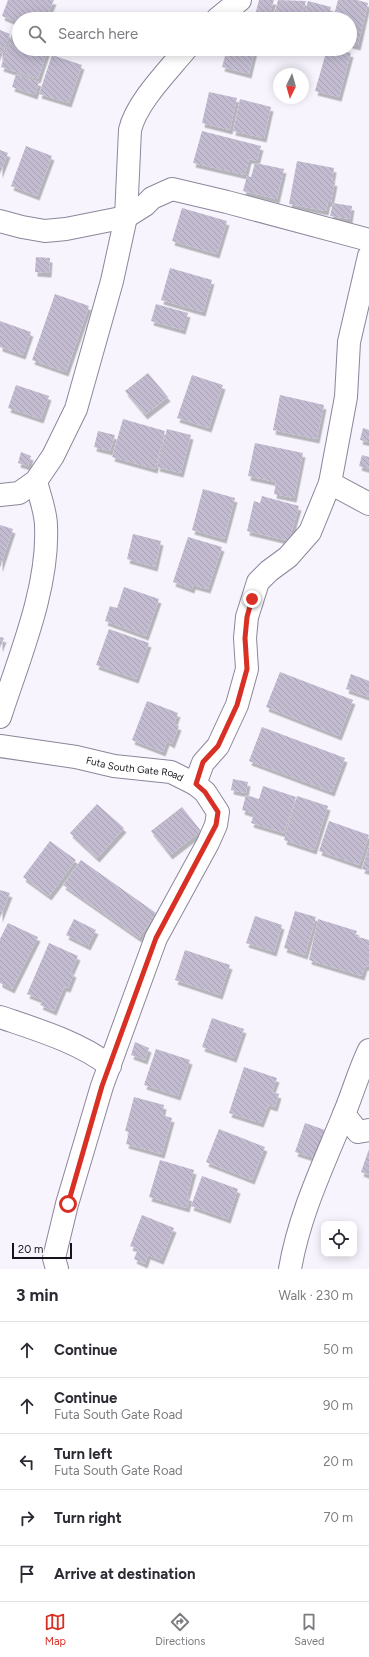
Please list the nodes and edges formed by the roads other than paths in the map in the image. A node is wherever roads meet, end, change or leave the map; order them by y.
1 (240, 0) edge
2 (225, 12) edge
3 (180, 56) edge
4 (126, 217) junction
5 (0, 221) edge
6 (369, 240) edge
7 (369, 256) edge
8 (36, 481) junction
9 (330, 483) junction
10 (0, 495) edge
11 (369, 504) edge
12 (0, 717) edge
13 (0, 746) edge
14 (196, 784) junction
15 (0, 1017) edge
16 (369, 1050) edge
17 (110, 1066) junction
18 (344, 1114) junction
19 (369, 1130) edge
20 (57, 1269) edge
21 (290, 1269) edge

1 - 2 street
3 - 4 street
4 - 5 street
4 - 6 street
4 - 8 street
7 - 9 street
8 - 10 street
8 - 12 street
9 - 11 street
9 - 14 street
13 - 14 street, Futa South Gate Road
14 - 17 street, Futa South Gate Road
15 - 17 street
16 - 18 street
17 - 20 street, Futa South Gate Road
18 - 19 street
18 - 21 street

